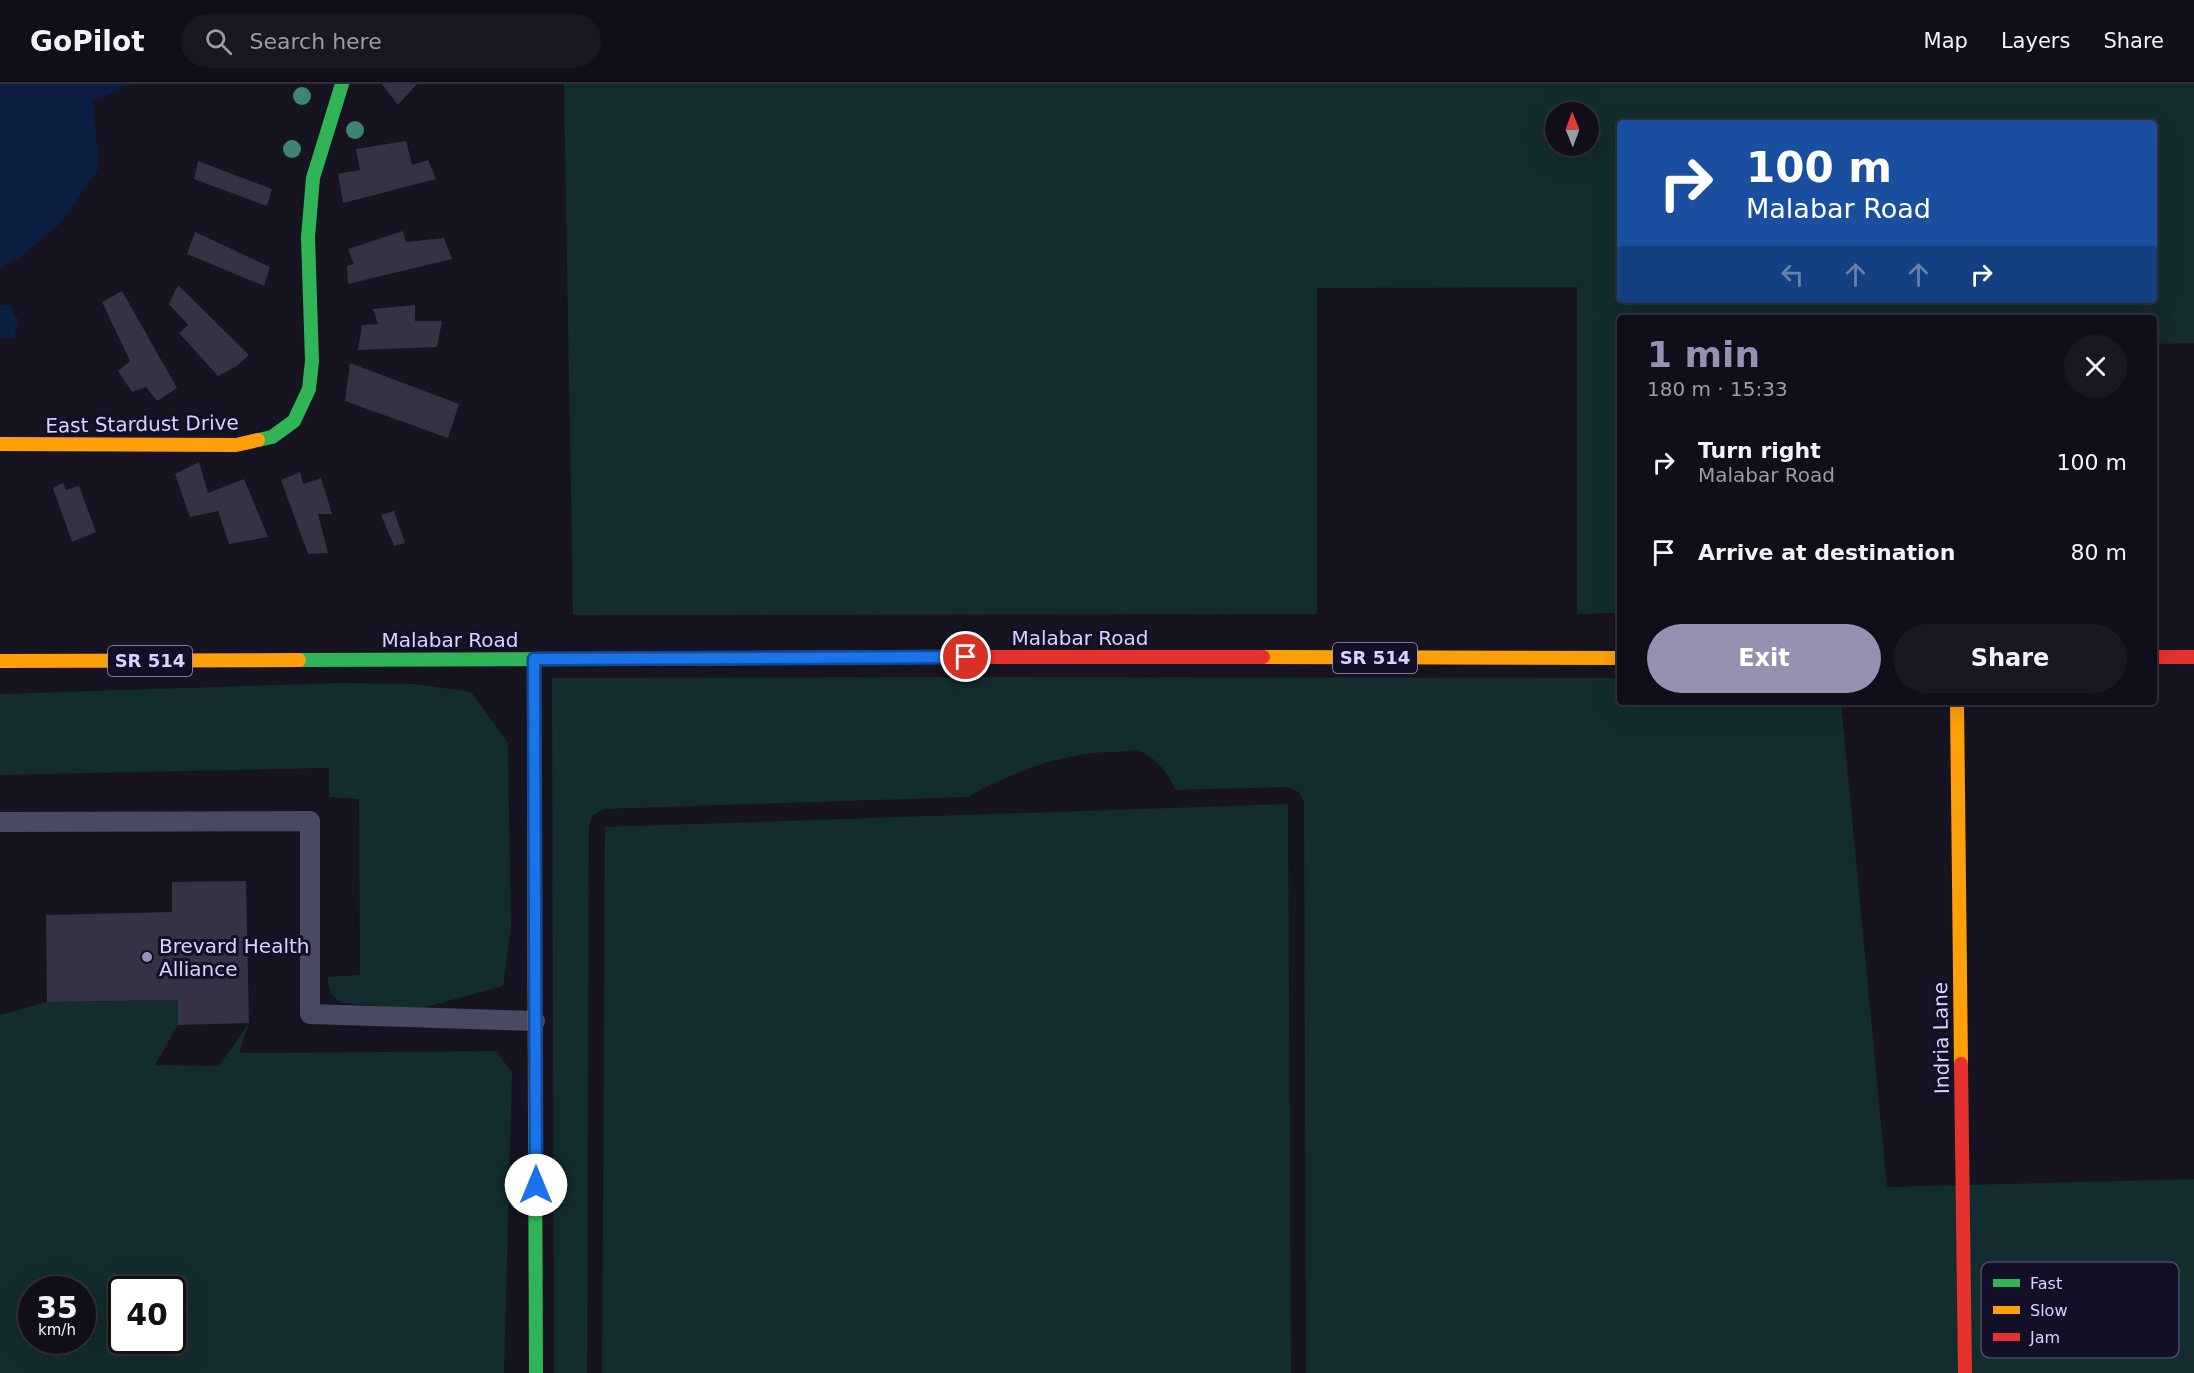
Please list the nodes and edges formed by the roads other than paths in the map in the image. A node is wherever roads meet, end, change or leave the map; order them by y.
1 (342, 84) edge
2 (0, 444) edge
3 (2157, 657) edge
4 (2194, 657) edge
5 (1617, 658) edge
6 (534, 659) junction
7 (0, 661) edge
8 (1957, 705) edge
9 (0, 822) edge
10 (535, 1021) junction
11 (536, 1373) edge
12 (1965, 1373) edge

1 - 2 street, East Stardust Drive
3 - 4 street
5 - 6 street, Malabar Road / SR 514
6 - 7 street, Malabar Road / SR 514
6 - 10 street
8 - 12 street, Indria Lane
9 - 10 lane
10 - 11 street

